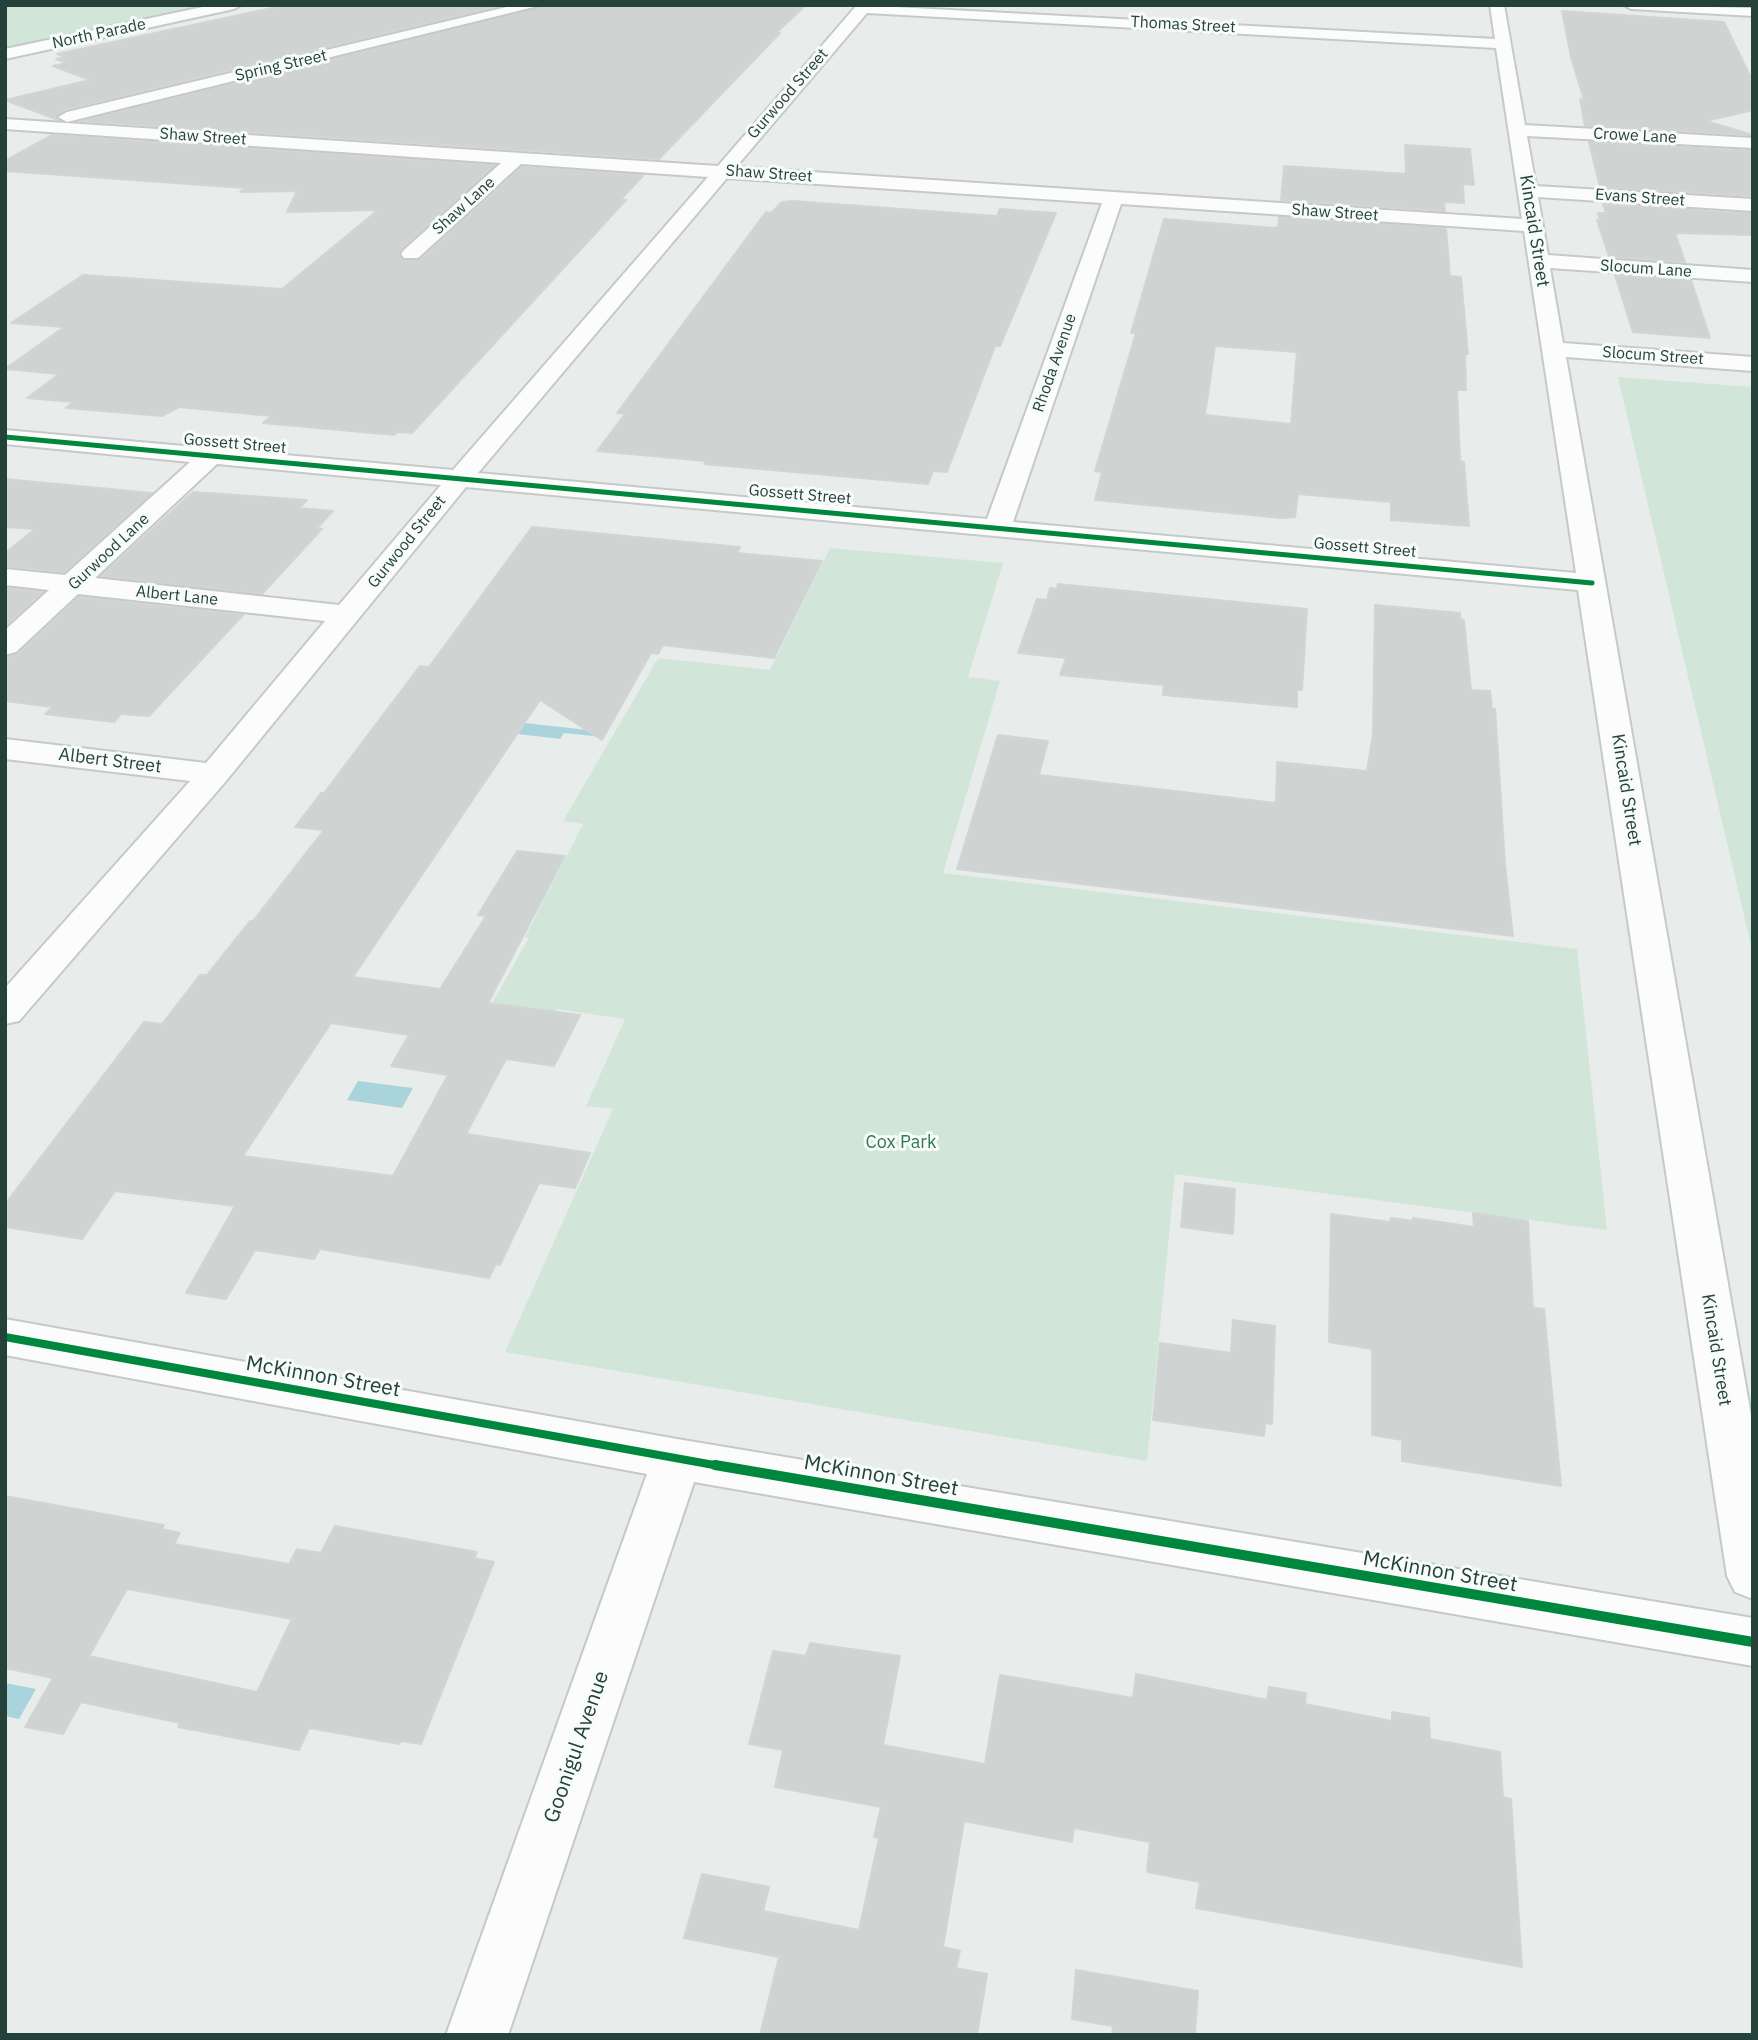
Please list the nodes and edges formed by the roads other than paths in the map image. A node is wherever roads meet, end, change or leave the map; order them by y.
1 (234, 5) edge
2 (535, 5) edge
3 (1497, 5) edge
4 (1631, 5) edge
5 (868, 7) edge
6 (1753, 12) edge
7 (1503, 44) junction
8 (5, 54) edge
9 (13, 126) edge
10 (1517, 130) junction
11 (1753, 143) edge
12 (517, 158) junction
13 (721, 171) junction
14 (1527, 191) junction
15 (1113, 199) junction
16 (1753, 205) edge
17 (1533, 226) junction
18 (411, 254) dead end
19 (1539, 261) junction
20 (1753, 276) edge
21 (1553, 349) junction
22 (1753, 364) edge
23 (5, 437) edge
24 (211, 456) junction
25 (460, 478) junction
26 (998, 527) junction
27 (5, 576) edge
28 (1592, 583) junction
29 (75, 584) junction
30 (348, 615) junction
31 (5, 646) edge
32 (5, 749) edge
33 (214, 774) junction
34 (12, 994) edge
35 (5, 1337) edge
36 (677, 1460) junction
37 (1753, 1576) edge
38 (1753, 1642) edge
39 (477, 2035) edge

1 - 8 street, North Parade
2 - 9 street, Spring Street
3 - 7 street, Kincaid Street
4 - 6 street
5 - 7 street, Thomas Street
5 - 13 street, Gurwood Street
7 - 10 street, Kincaid Street
9 - 12 street, Shaw Street
10 - 11 street, Crowe Lane
10 - 14 street, Kincaid Street
12 - 13 street, Shaw Street
12 - 18 street, Shaw Lane
13 - 15 street, Shaw Street
13 - 25 street, Gurwood Street
14 - 16 street, Evans Street
14 - 17 street, Kincaid Street
15 - 17 street, Shaw Street
15 - 26 street, Rhoda Avenue
17 - 19 street, Kincaid Street
19 - 20 street, Slocum Lane
19 - 21 street, Kincaid Street
21 - 22 street, Slocum Street
21 - 28 street, Kincaid Street
23 - 24 street, Gossett Street
24 - 25 street, Gossett Street
24 - 29 street, Gurwood Lane
25 - 26 street, Gossett Street
25 - 30 street, Gurwood Street
26 - 28 street, Gossett Street
27 - 29 street, Albert Lane
28 - 37 street, Kincaid Street
29 - 30 street, Albert Lane
29 - 31 street, Gurwood Lane
30 - 33 street, Gurwood Street
32 - 33 street, Albert Street
33 - 34 street, Gurwood Street
35 - 36 street, McKinnon Street
36 - 38 street, McKinnon Street
36 - 39 street, Goonigul Avenue

